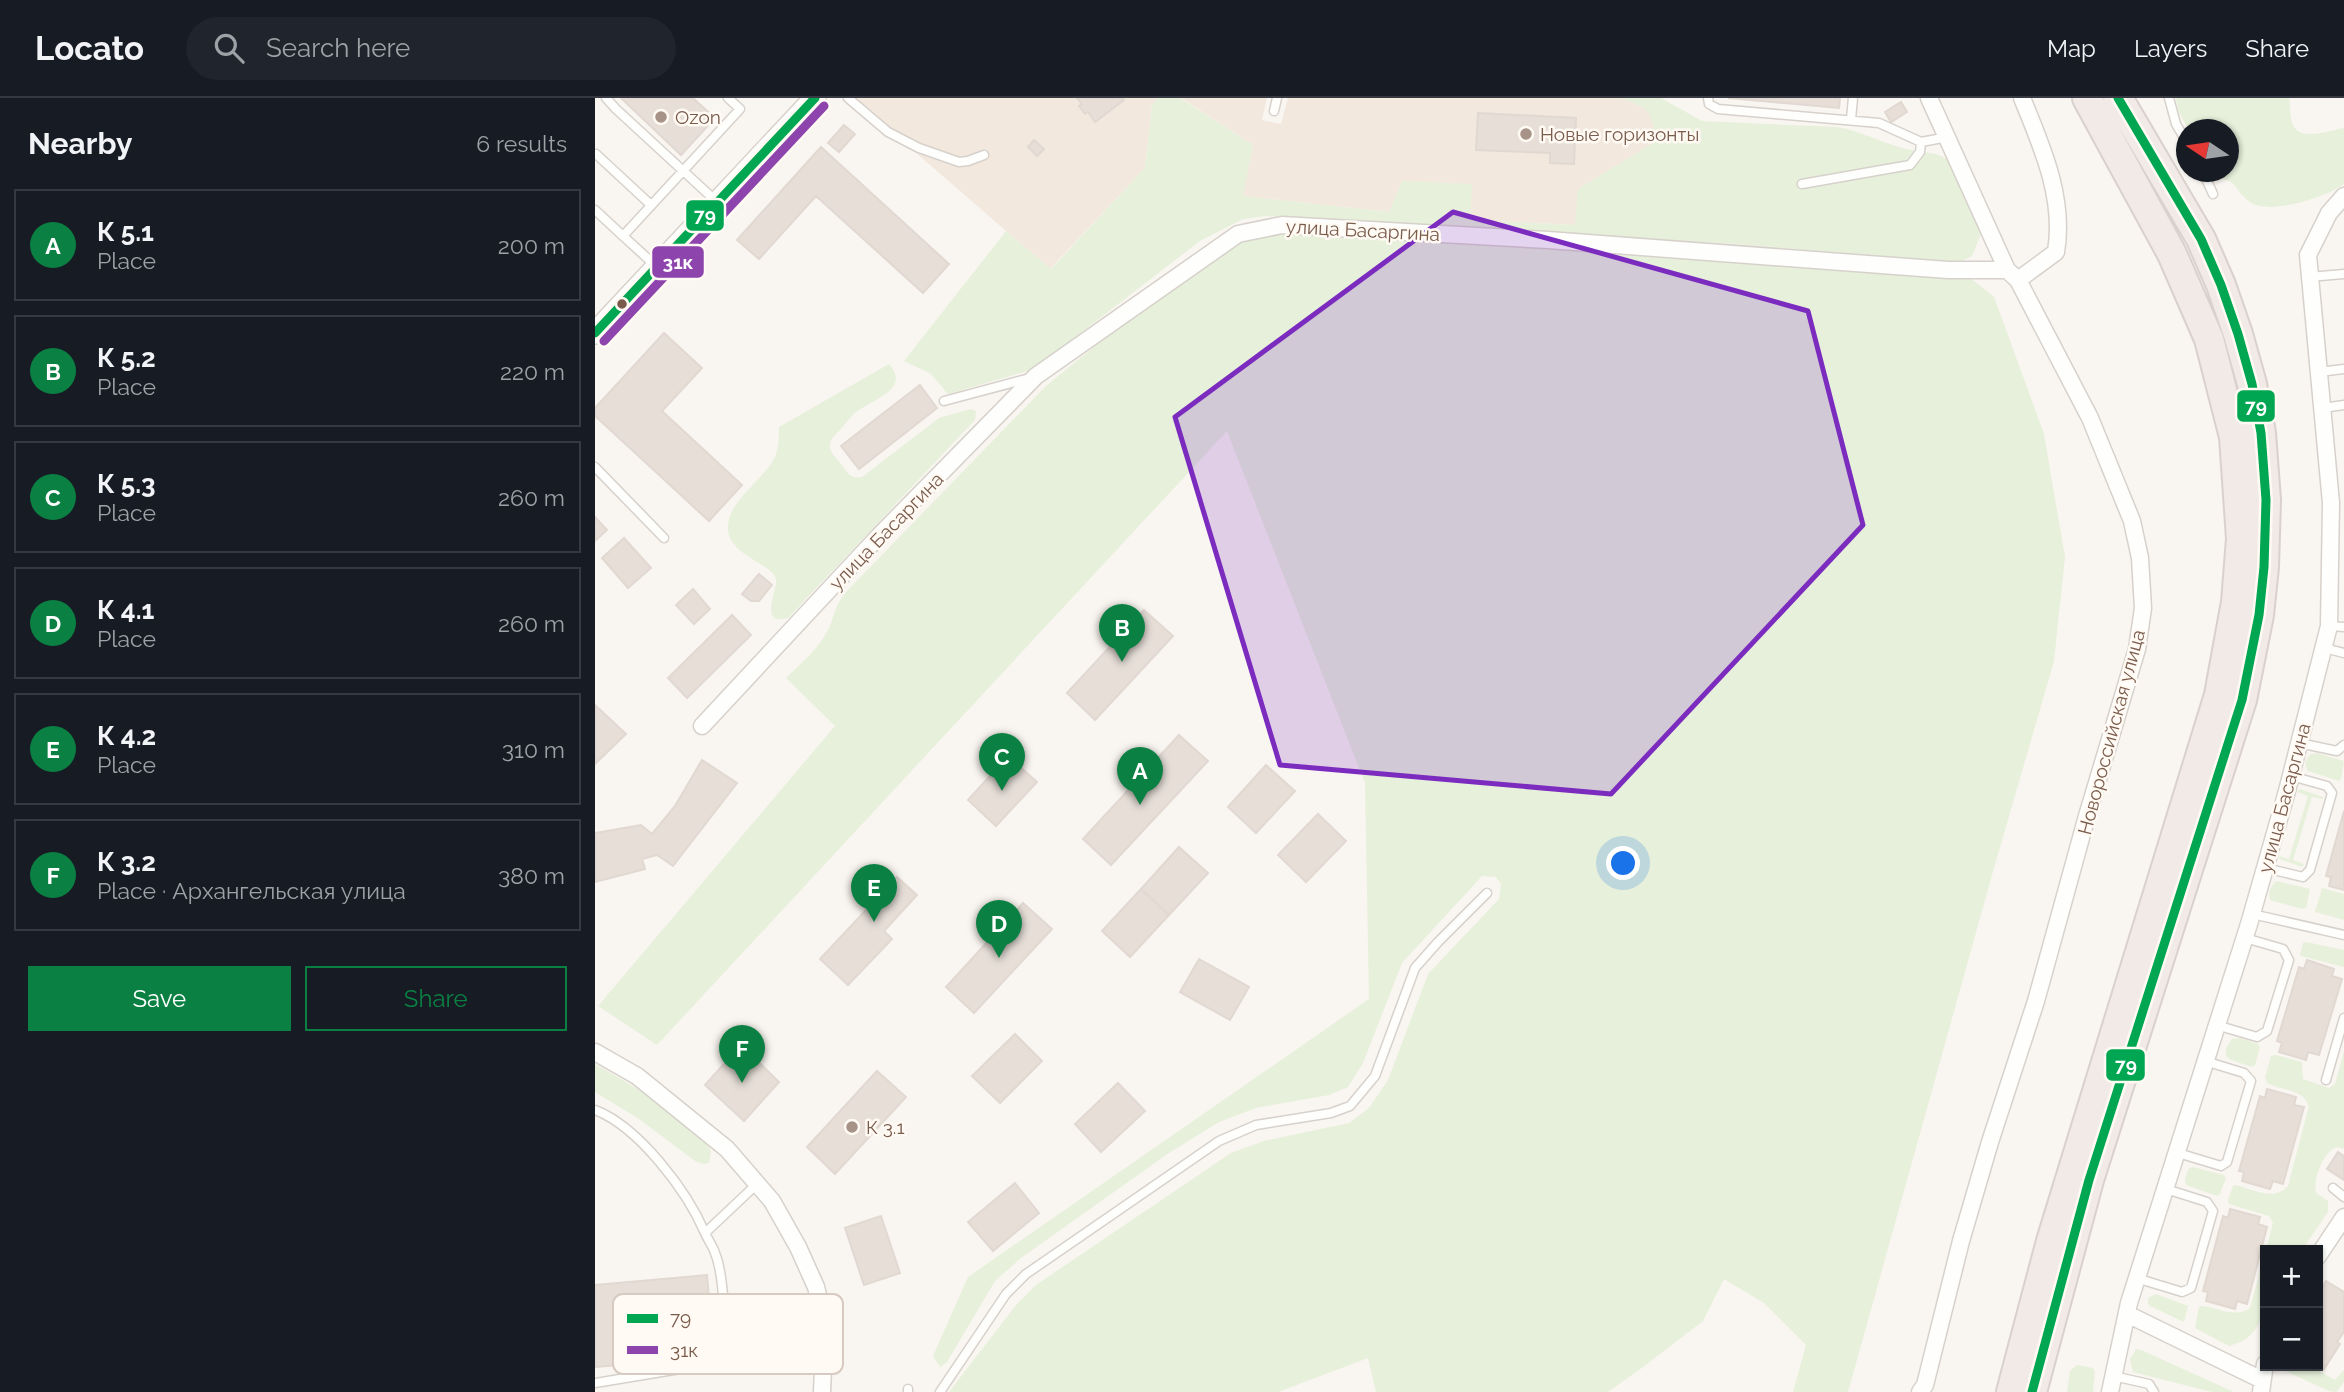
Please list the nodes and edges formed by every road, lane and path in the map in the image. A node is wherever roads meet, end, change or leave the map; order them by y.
1 (606, 98) edge
2 (728, 98) edge
3 (848, 98) edge
4 (1277, 98) edge
5 (1708, 98) edge
6 (1853, 98) edge
7 (1929, 98) edge
8 (2022, 98) edge
9 (2087, 98) edge
10 (2118, 98) edge
11 (2169, 98) edge
12 (809, 100) edge
13 (1273, 111) dead end
14 (1851, 119) junction
15 (2176, 124) edge
16 (1948, 137) junction
17 (1921, 142) junction
18 (596, 154) edge
19 (984, 155) dead end
20 (684, 170) junction
21 (2208, 182) edge
22 (1802, 184) dead end
23 (2213, 194) dead end
24 (2344, 196) edge
25 (717, 202) junction
26 (651, 205) junction
27 (595, 210) edge
28 (623, 236) junction
29 (657, 267) junction
30 (2344, 274) edge
31 (2013, 275) junction
32 (2309, 277) junction
33 (595, 333) edge
34 (2344, 369) edge
35 (2319, 372) junction
36 (1036, 376) junction
37 (944, 401) dead end
38 (2344, 405) edge
39 (2323, 408) junction
40 (595, 467) edge
41 (2338, 502) edge
42 (2338, 532) edge
43 (664, 538) dead end
44 (2336, 626) edge
45 (2324, 648) junction
46 (2344, 653) edge
47 (702, 726) dead end
48 (2299, 743) junction
49 (2344, 745) edge
50 (2291, 776) junction
51 (2265, 868) junction
52 (1487, 893) dead end
53 (2252, 914) junction
54 (2344, 935) edge
55 (2245, 938) junction
56 (2344, 1018) edge
57 (2216, 1025) junction
58 (595, 1052) edge
59 (2205, 1061) junction
60 (2326, 1080) dead end
61 (595, 1110) edge
62 (2178, 1153) junction
63 (758, 1182) junction
64 (2333, 1188) dead end
65 (2166, 1189) junction
66 (2344, 1197) edge
67 (2344, 1217) edge
68 (705, 1233) junction
69 (2323, 1248) edge
70 (2137, 1278) junction
71 (722, 1294) edge
72 (818, 1294) edge
73 (2127, 1314) junction
74 (649, 1374) edge
75 (823, 1374) edge
76 (2263, 1379) edge
77 (595, 1383) edge
78 (2111, 1384) edge
79 (1923, 1390) edge
80 (822, 1392) edge
81 (940, 1392) edge
82 (2011, 1392) edge
83 (2032, 1392) edge
84 (2154, 1392) edge

1 - 20 lane
2 - 20 lane
3 - 19 lane
4 - 13 lane
5 - 14 lane
6 - 14 lane
7 - 16 street, Новороссийская улица
8 - 31 street
9 - 82 highway
10 - 83 highway
11 - 15 lane
12 - 25 street
14 - 17 lane
16 - 17 lane
16 - 31 street, Новороссийская улица
17 - 22 lane
18 - 26 lane
20 - 25 lane
20 - 26 lane
21 - 23 lane
24 - 32 street, улица Басаргина
25 - 29 street
26 - 28 lane
27 - 28 lane
28 - 29 lane
29 - 33 street
30 - 32 lane
31 - 36 street, улица Басаргина
31 - 79 street, Новороссийская улица
32 - 35 street, улица Басаргина
34 - 35 lane
35 - 39 street, улица Басаргина
36 - 37 lane
36 - 47 street, улица Басаргина
38 - 39 lane
39 - 41 street, улица Басаргина
40 - 43 lane
41 - 42 street, улица Басаргина
42 - 44 street, улица Басаргина
44 - 45 street, улица Басаргина
45 - 46 lane
45 - 48 street, улица Басаргина
48 - 49 lane
48 - 50 street, улица Басаргина
50 - 51 street, улица Басаргина
50 - 51 lane
51 - 53 street, улица Басаргина
52 - 81 lane
53 - 54 lane
53 - 55 street, улица Басаргина
55 - 57 street, улица Басаргина
55 - 57 lane
56 - 60 lane
57 - 59 street, улица Басаргина
58 - 63 street
59 - 62 street, улица Басаргина
59 - 62 lane
61 - 68 lane
62 - 65 street, улица Басаргина
63 - 68 lane
63 - 72 street
64 - 66 lane
65 - 70 street, улица Басаргина
65 - 70 lane
67 - 69 street
68 - 71 lane
70 - 73 street, улица Басаргина
73 - 76 street
73 - 78 street, улица Басаргина
74 - 77 lane
75 - 80 street
78 - 84 lane

